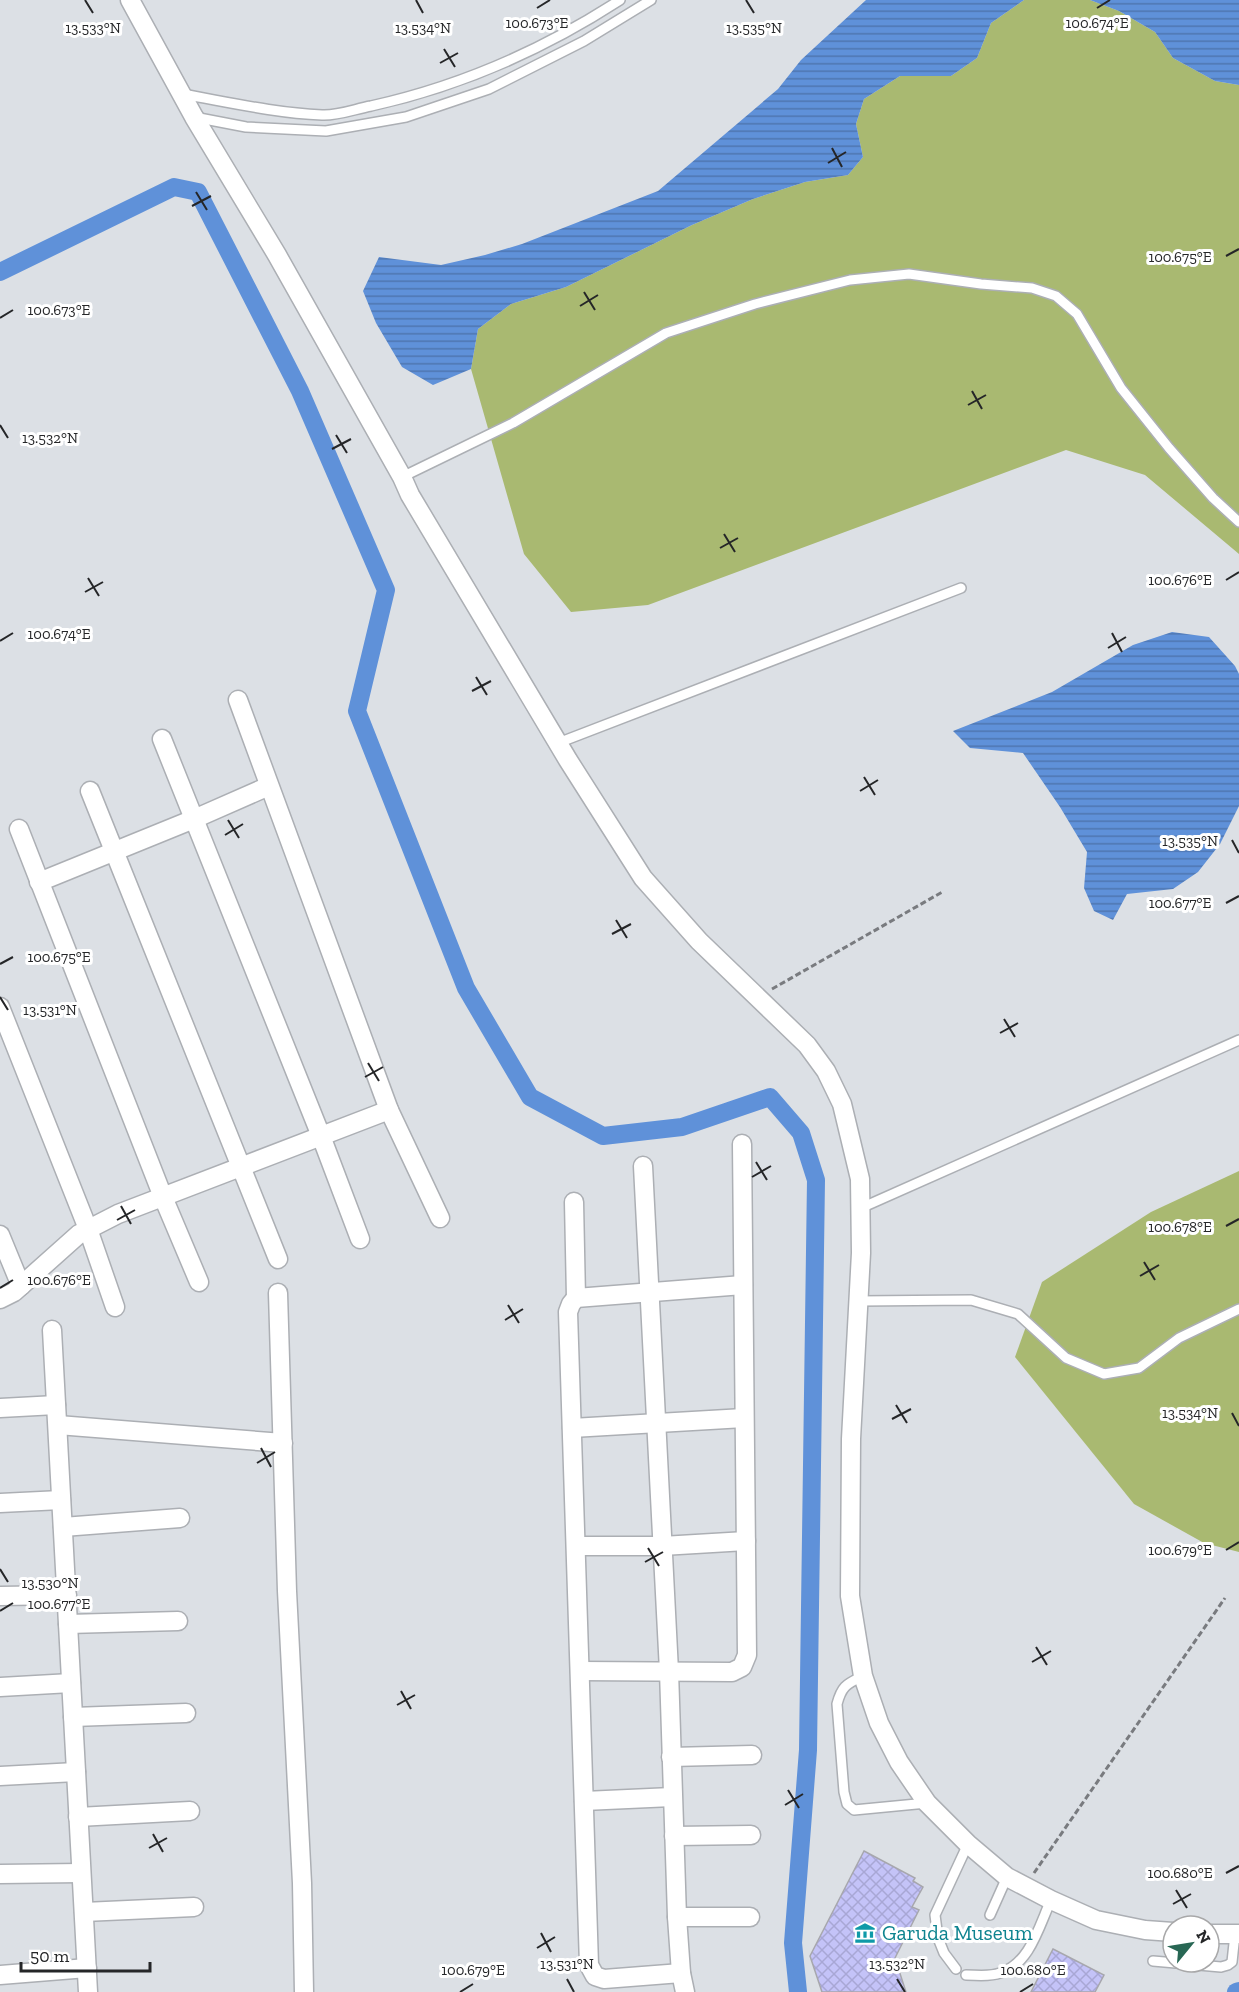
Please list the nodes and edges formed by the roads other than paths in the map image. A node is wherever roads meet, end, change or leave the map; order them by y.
1 (130, 0) edge
2 (620, 0) edge
3 (651, 0) edge
4 (183, 94) junction
5 (194, 117) junction
6 (402, 477) junction
7 (1239, 522) edge
8 (961, 588) dead end
9 (238, 700) dead end
10 (162, 739) dead end
11 (558, 743) junction
12 (270, 786) junction
13 (90, 791) dead end
14 (194, 819) junction
15 (19, 829) dead end
16 (114, 850) junction
17 (39, 882) junction
18 (0, 1007) edge
19 (1239, 1040) edge
20 (388, 1110) junction
21 (321, 1136) junction
22 (742, 1143) dead end
23 (643, 1166) dead end
24 (241, 1167) junction
25 (163, 1197) junction
26 (574, 1202) dead end
27 (861, 1208) junction
28 (440, 1218) dead end
29 (87, 1229) junction
30 (0, 1235) edge
31 (360, 1239) dead end
32 (278, 1259) dead end
33 (199, 1281) dead end
34 (743, 1285) junction
35 (21, 1286) junction
36 (648, 1292) junction
37 (278, 1293) dead end
38 (576, 1298) junction
39 (0, 1299) edge
40 (859, 1301) junction
41 (115, 1307) dead end
42 (1239, 1309) edge
43 (52, 1330) dead end
44 (56, 1405) junction
45 (0, 1408) edge
46 (744, 1418) junction
47 (656, 1422) junction
48 (58, 1425) junction
49 (572, 1428) junction
50 (283, 1443) junction
51 (62, 1500) junction
52 (0, 1503) edge
53 (180, 1518) dead end
54 (63, 1527) junction
55 (746, 1541) junction
56 (576, 1546) junction
57 (662, 1546) junction
58 (67, 1595) junction
59 (0, 1596) edge
60 (178, 1621) dead end
61 (68, 1624) junction
62 (580, 1671) junction
63 (669, 1671) junction
64 (863, 1676) junction
65 (71, 1683) junction
66 (0, 1687) edge
67 (186, 1713) dead end
68 (73, 1717) junction
69 (752, 1755) dead end
70 (671, 1757) junction
71 (76, 1772) junction
72 (0, 1776) edge
73 (672, 1797) junction
74 (584, 1801) junction
75 (927, 1803) junction
76 (190, 1811) dead end
77 (78, 1817) junction
78 (751, 1835) dead end
79 (674, 1836) junction
80 (968, 1844) junction
81 (81, 1873) junction
82 (0, 1874) edge
83 (1006, 1877) junction
84 (1051, 1900) junction
85 (194, 1907) dead end
86 (84, 1912) junction
87 (990, 1915) dead end
88 (677, 1917) junction
89 (750, 1917) dead end
90 (1161, 1931) edge
91 (1221, 1934) edge
92 (1237, 1934) edge
93 (1153, 1961) dead end
94 (87, 1968) junction
95 (956, 1969) dead end
96 (681, 1973) junction
97 (0, 1975) edge
98 (966, 1975) dead end
99 (88, 1992) edge
100 (304, 1992) edge
101 (685, 1992) edge

1 - 4 street
2 - 4 lane
3 - 5 lane
4 - 5 street
5 - 6 street
6 - 7 lane
6 - 11 street
8 - 11 lane
9 - 12 street
10 - 14 street
11 - 27 street
12 - 14 street
12 - 20 street
13 - 16 street
14 - 16 street
14 - 21 street
15 - 17 street
16 - 17 street
16 - 24 street
17 - 25 street
18 - 29 street
19 - 27 lane
20 - 21 street
20 - 28 street
21 - 24 street
21 - 31 street
22 - 34 street
23 - 36 street
24 - 25 street
24 - 32 street
25 - 29 street
25 - 33 street
26 - 38 street
27 - 40 street
29 - 35 street
29 - 41 street
30 - 35 street
34 - 36 street
34 - 46 street
35 - 39 street
36 - 38 street
36 - 47 street
37 - 50 street
38 - 49 street
40 - 42 lane
40 - 64 street
43 - 44 street
44 - 45 street
44 - 48 street
46 - 47 street
46 - 55 street
47 - 49 street
47 - 57 street
48 - 50 street
48 - 51 street
49 - 56 street
50 - 100 street
51 - 52 street
51 - 54 street
53 - 54 street
54 - 58 street
55 - 57 street
55 - 63 street
56 - 57 street
56 - 62 street
57 - 63 street
58 - 59 street
58 - 61 street
60 - 61 street
61 - 65 street
62 - 63 street
62 - 74 street
63 - 70 street
64 - 75 street
64 - 75 lane
65 - 66 street
65 - 68 street
67 - 68 street
68 - 71 street
69 - 70 street
70 - 73 street
71 - 72 street
71 - 77 street
73 - 74 street
73 - 79 street
74 - 96 street
75 - 80 street
76 - 77 street
77 - 81 street
78 - 79 street
79 - 88 street
80 - 83 street
80 - 95 lane
81 - 82 street
81 - 86 street
83 - 84 street
83 - 87 lane
84 - 90 street
84 - 98 lane
85 - 86 street
86 - 94 street
88 - 89 street
88 - 96 street
91 - 92 street
92 - 93 lane
94 - 97 street
94 - 99 street
96 - 101 street

